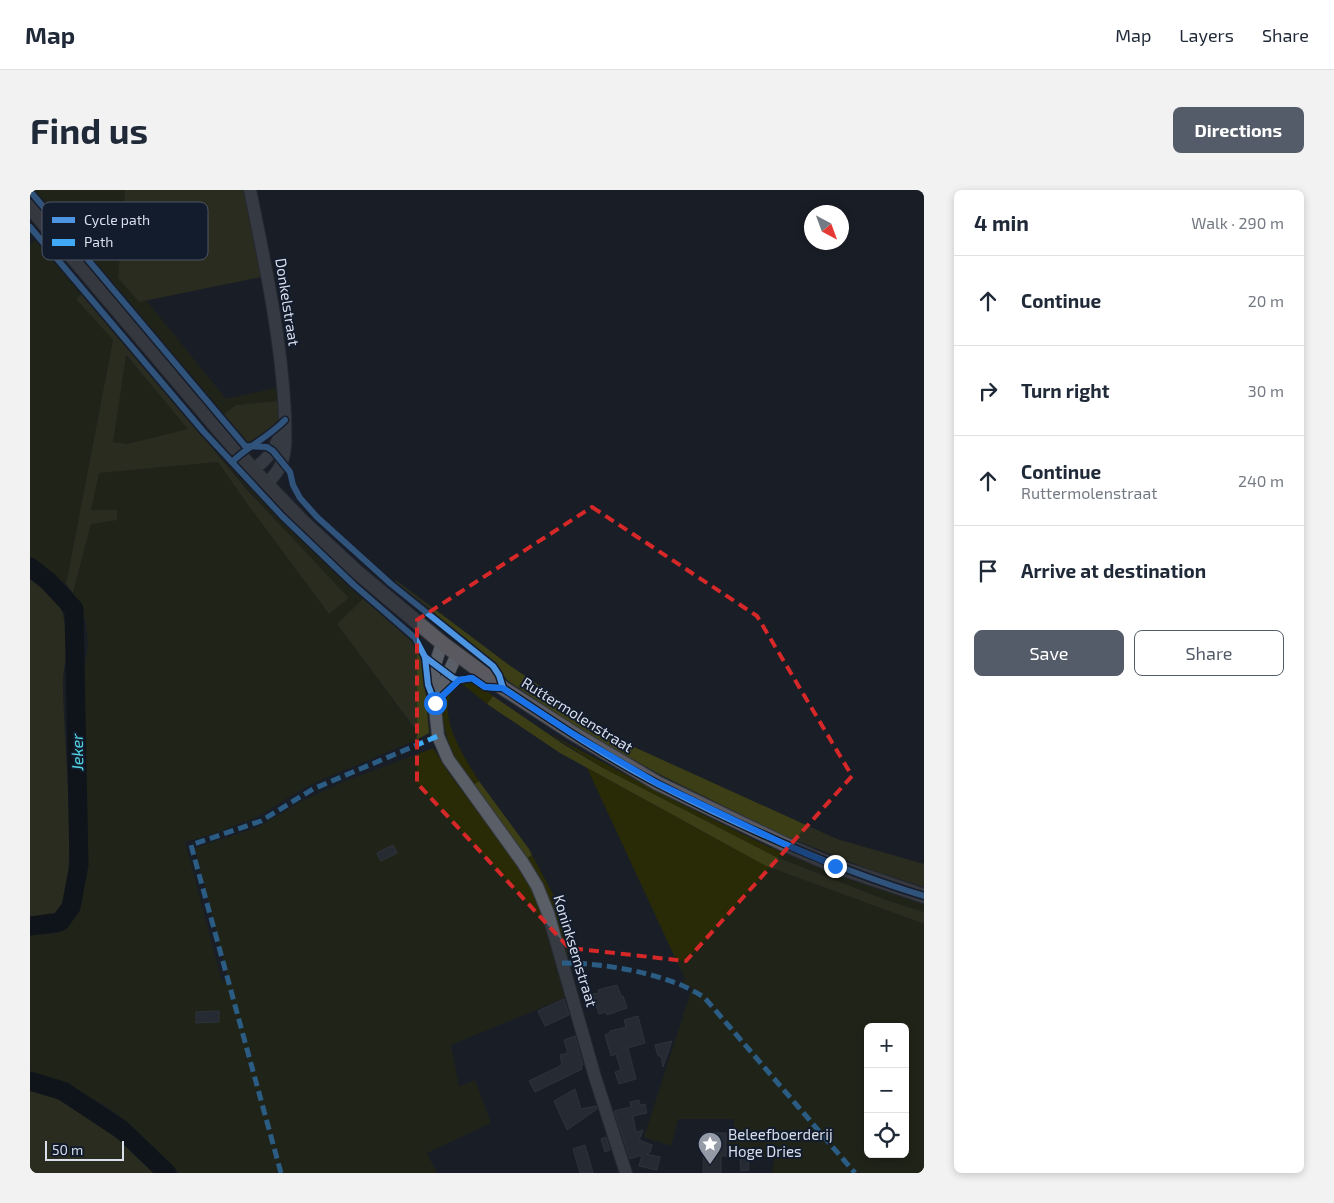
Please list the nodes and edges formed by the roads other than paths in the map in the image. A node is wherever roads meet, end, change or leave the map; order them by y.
1 (250, 190) edge
2 (30, 207) edge
3 (42, 221) edge
4 (75, 260) edge
5 (285, 420) junction
6 (254, 470) junction
7 (267, 484) junction
8 (442, 643) junction
9 (458, 654) junction
10 (435, 703) junction
11 (924, 896) edge
12 (626, 1173) edge

1 - 5 street, Donkelstraat
2 - 3 main road, Ruttermolenstraat
4 - 6 main road, Ruttermolenstraat
5 - 6 street, Donkelstraat
5 - 7 street, Donkelstraat
6 - 7 main road, Ruttermolenstraat
7 - 8 main road, Ruttermolenstraat
8 - 9 main road, Ruttermolenstraat
8 - 10 street, Koninksemstraat
9 - 10 street
9 - 11 main road, Ruttermolenstraat
10 - 12 street, Koninksemstraat

